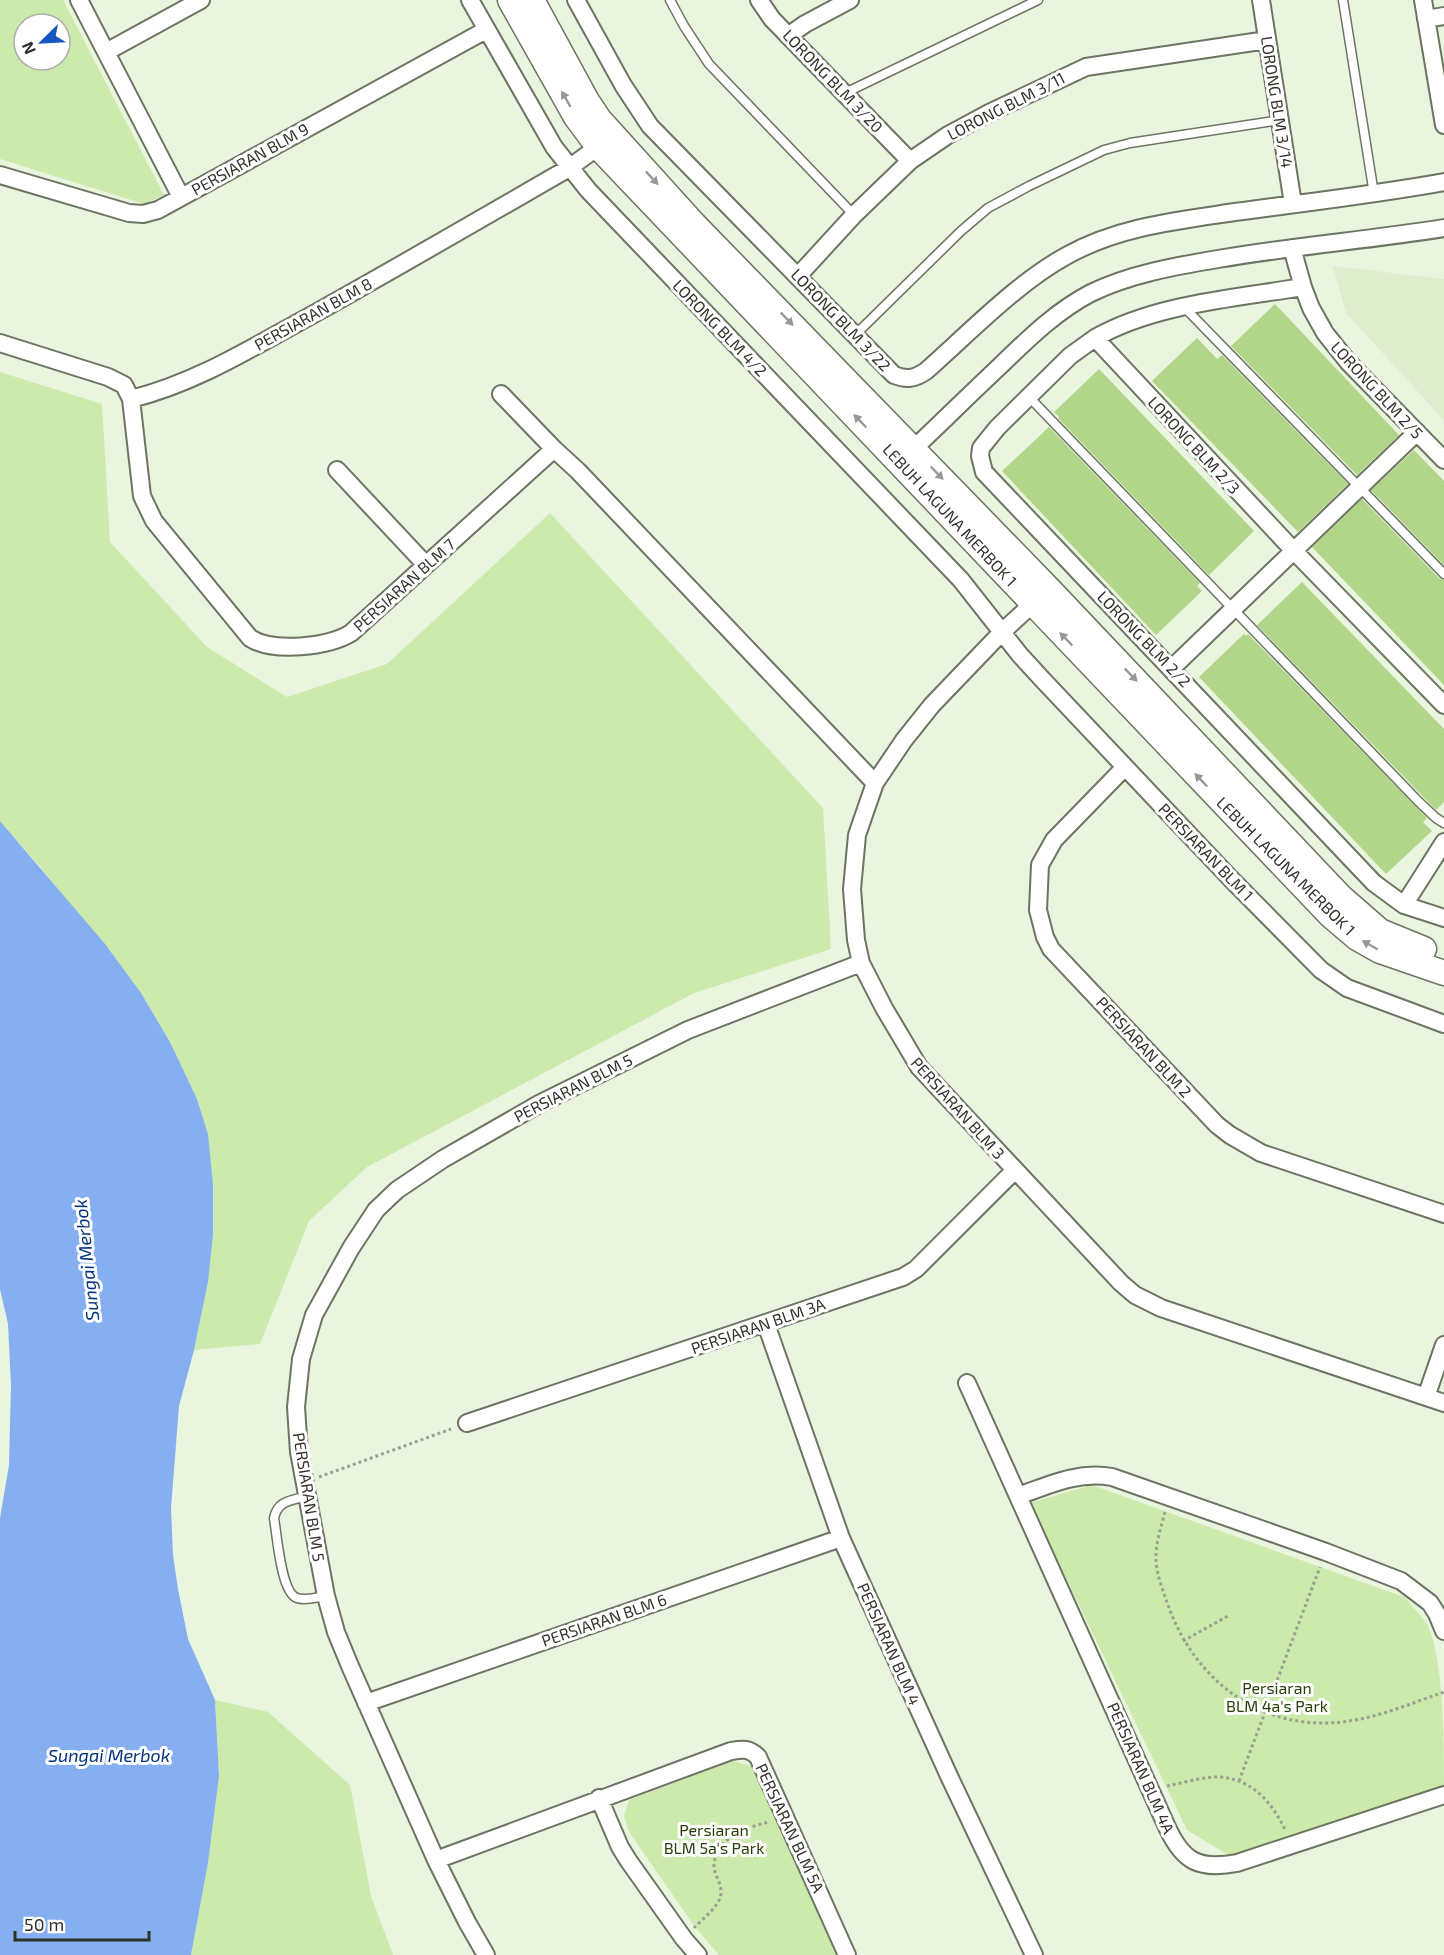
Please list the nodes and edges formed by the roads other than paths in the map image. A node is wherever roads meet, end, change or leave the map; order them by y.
1 (78, 0) edge
2 (201, 0) edge
3 (470, 0) edge
4 (510, 0) edge
5 (532, 0) edge
6 (576, 0) edge
7 (670, 0) edge
8 (759, 0) edge
9 (850, 0) edge
10 (1038, 0) edge
11 (1261, 0) edge
12 (1343, 0) edge
13 (1423, 0) edge
14 (1444, 16) edge
15 (1426, 19) junction
16 (486, 30) junction
17 (788, 36) junction
18 (1267, 40) junction
19 (105, 52) junction
20 (845, 93) junction
21 (1442, 96) edge
22 (1280, 120) junction
23 (1444, 125) edge
24 (605, 141) junction
25 (910, 161) junction
26 (569, 168) junction
27 (0, 175) edge
28 (1444, 182) edge
29 (1374, 194) junction
30 (181, 197) junction
31 (1293, 204) junction
32 (854, 215) junction
33 (1444, 228) edge
34 (1292, 248) junction
35 (798, 276) junction
36 (1303, 287) junction
37 (1184, 307) junction
38 (855, 335) junction
39 (1095, 338) junction
40 (0, 343) edge
41 (501, 394) dead end
42 (1028, 396) junction
43 (131, 399) junction
44 (1417, 432) junction
45 (555, 449) junction
46 (906, 455) junction
47 (1444, 460) edge
48 (337, 470) dead end
49 (1359, 488) junction
50 (1294, 551) junction
51 (426, 565) junction
52 (1444, 574) edge
53 (1041, 597) junction
54 (1234, 609) junction
55 (1002, 632) junction
56 (1172, 668) junction
57 (1444, 705) edge
58 (1125, 767) junction
59 (875, 783) junction
60 (1444, 822) edge
61 (1444, 842) edge
62 (1404, 905) junction
63 (1444, 918) edge
64 (1444, 956) edge
65 (861, 963) junction
66 (1444, 973) edge
67 (1444, 1024) edge
68 (1014, 1171) junction
69 (1444, 1214) edge
70 (766, 1324) junction
71 (1444, 1345) edge
72 (967, 1383) dead end
73 (1425, 1396) junction
74 (1444, 1403) edge
75 (467, 1423) road end
76 (306, 1489) junction
77 (1018, 1496) junction
78 (841, 1538) junction
79 (326, 1596) junction
80 (1444, 1631) edge
81 (366, 1702) junction
82 (1444, 1795) edge
83 (599, 1798) junction
84 (436, 1860) junction
85 (486, 1955) edge
86 (698, 1955) edge
87 (848, 1955) edge
88 (1034, 1955) edge

1 - 19 street
2 - 19 street
3 - 16 street, LORONG BLM 4/2
24 -> 4 street, LEBUH LAGUNA MERBOK 1
5 - 24 street, LEBUH LAGUNA MERBOK 1
6 - 35 street, LORONG BLM 3/22
7 - 32 lane
8 - 17 street, LORONG BLM 3/20
9 - 17 street
10 - 20 lane
11 - 18 street, LORONG BLM 3/14
12 - 29 lane
13 - 15 street
14 - 15 street
15 - 21 street
16 - 26 street, LORONG BLM 4/2
16 - 30 street, PERSIARAN BLM 9
17 - 20 street, LORONG BLM 3/20
18 - 22 street, LORONG BLM 3/14
18 - 25 street, LORONG BLM 3/11
19 - 30 street
20 - 25 street, LORONG BLM 3/20
21 - 23 street
22 - 31 street, LORONG BLM 3/14
22 - 38 lane
24 - 26 street, PERSIARAN BLM 8
24 - 46 street, LEBUH LAGUNA MERBOK 1
25 - 32 street, LORONG BLM 3/11
26 - 43 street, PERSIARAN BLM 8
26 - 55 street, LORONG BLM 4/2
27 - 30 street, PERSIARAN BLM 9
28 - 29 street, LORONG BLM 3/22
29 - 31 street, LORONG BLM 3/22
31 - 38 street, LORONG BLM 3/22
32 - 35 street, LORONG BLM 3/11
33 - 34 street
34 - 36 street, LORONG BLM 2/5
34 - 46 street
35 - 38 street, LORONG BLM 3/22
36 - 37 street
36 - 44 street, LORONG BLM 2/5
37 - 39 street
37 - 49 lane
39 - 42 street, LORONG BLM 2/2
39 - 50 street, LORONG BLM 2/3
40 - 43 street
41 - 45 street
42 - 54 lane
42 - 56 street, LORONG BLM 2/2
43 - 51 street, PERSIARAN BLM 7
44 - 47 street, LORONG BLM 2/5
44 - 49 street
45 - 51 street, PERSIARAN BLM 7
45 - 59 street
46 - 53 street, LEBUH LAGUNA MERBOK 1
48 - 51 street
49 - 50 street
49 - 52 lane
50 - 54 street
50 - 57 street, LORONG BLM 2/3
53 - 55 street, PERSIARAN BLM 3
53 -> 64 street, LEBUH LAGUNA MERBOK 1
66 -> 53 street, LEBUH LAGUNA MERBOK 1
54 - 56 street
54 - 60 lane
55 - 58 street, PERSIARAN BLM 1
55 - 59 street, PERSIARAN BLM 3
56 - 62 street, LORONG BLM 2/2
58 - 67 street, PERSIARAN BLM 1
58 - 69 street, PERSIARAN BLM 2
59 - 65 street, PERSIARAN BLM 3
61 - 62 street
62 - 63 street, LORONG BLM 2/2
65 - 68 street, PERSIARAN BLM 3
65 - 76 street, PERSIARAN BLM 5
68 - 70 street, PERSIARAN BLM 3A
68 - 73 street, PERSIARAN BLM 3
70 - 75 street, PERSIARAN BLM 3A
70 - 78 street, PERSIARAN BLM 4
71 - 73 street
72 - 77 street, PERSIARAN BLM 4A
73 - 74 street, PERSIARAN BLM 3
76 - 79 street, PERSIARAN BLM 5
76 - 79 lane
77 - 80 street
77 - 82 street, PERSIARAN BLM 4A
78 - 81 street, PERSIARAN BLM 6
78 - 88 street, PERSIARAN BLM 4
79 - 81 street, PERSIARAN BLM 5
81 - 84 street, PERSIARAN BLM 5
83 - 84 street, PERSIARAN BLM 5A
83 - 86 street
83 - 87 street, PERSIARAN BLM 5A
84 - 85 street, PERSIARAN BLM 5

